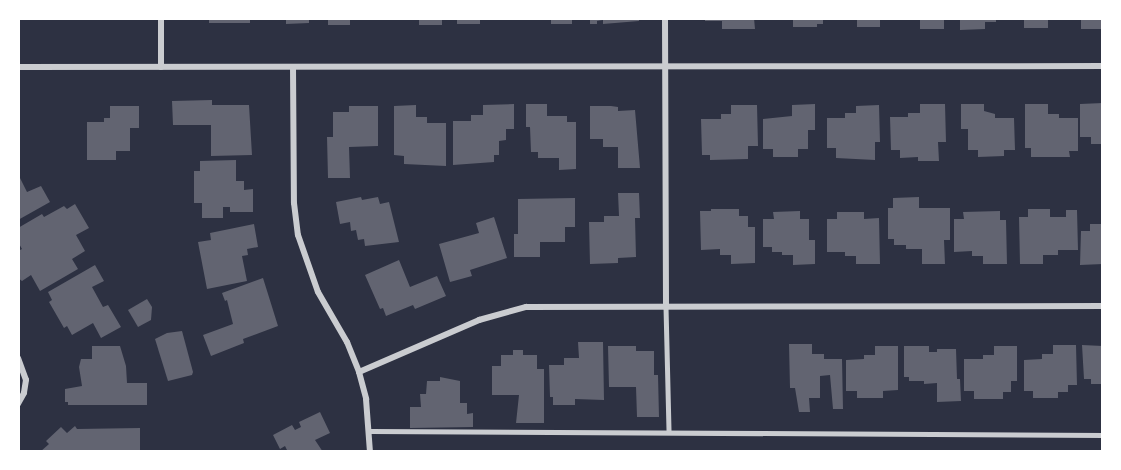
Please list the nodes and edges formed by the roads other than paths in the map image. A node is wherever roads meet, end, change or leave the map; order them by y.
1 (161, 18) edge
2 (665, 18) edge
3 (666, 66) junction
4 (1103, 66) edge
5 (18, 67) edge
6 (161, 67) junction
7 (293, 67) junction
8 (1103, 306) edge
9 (666, 307) junction
10 (18, 358) edge
11 (359, 372) junction
12 (18, 404) edge
13 (371, 430) junction
14 (669, 432) junction
15 (1103, 435) edge
16 (370, 452) edge

1 - 6 street
2 - 3 street
3 - 4 street
3 - 7 street
3 - 9 street
5 - 6 street
6 - 7 street
7 - 11 street
8 - 9 street
9 - 11 street
9 - 14 lane
10 - 12 street
11 - 13 street
13 - 14 lane
13 - 16 street
14 - 15 lane

